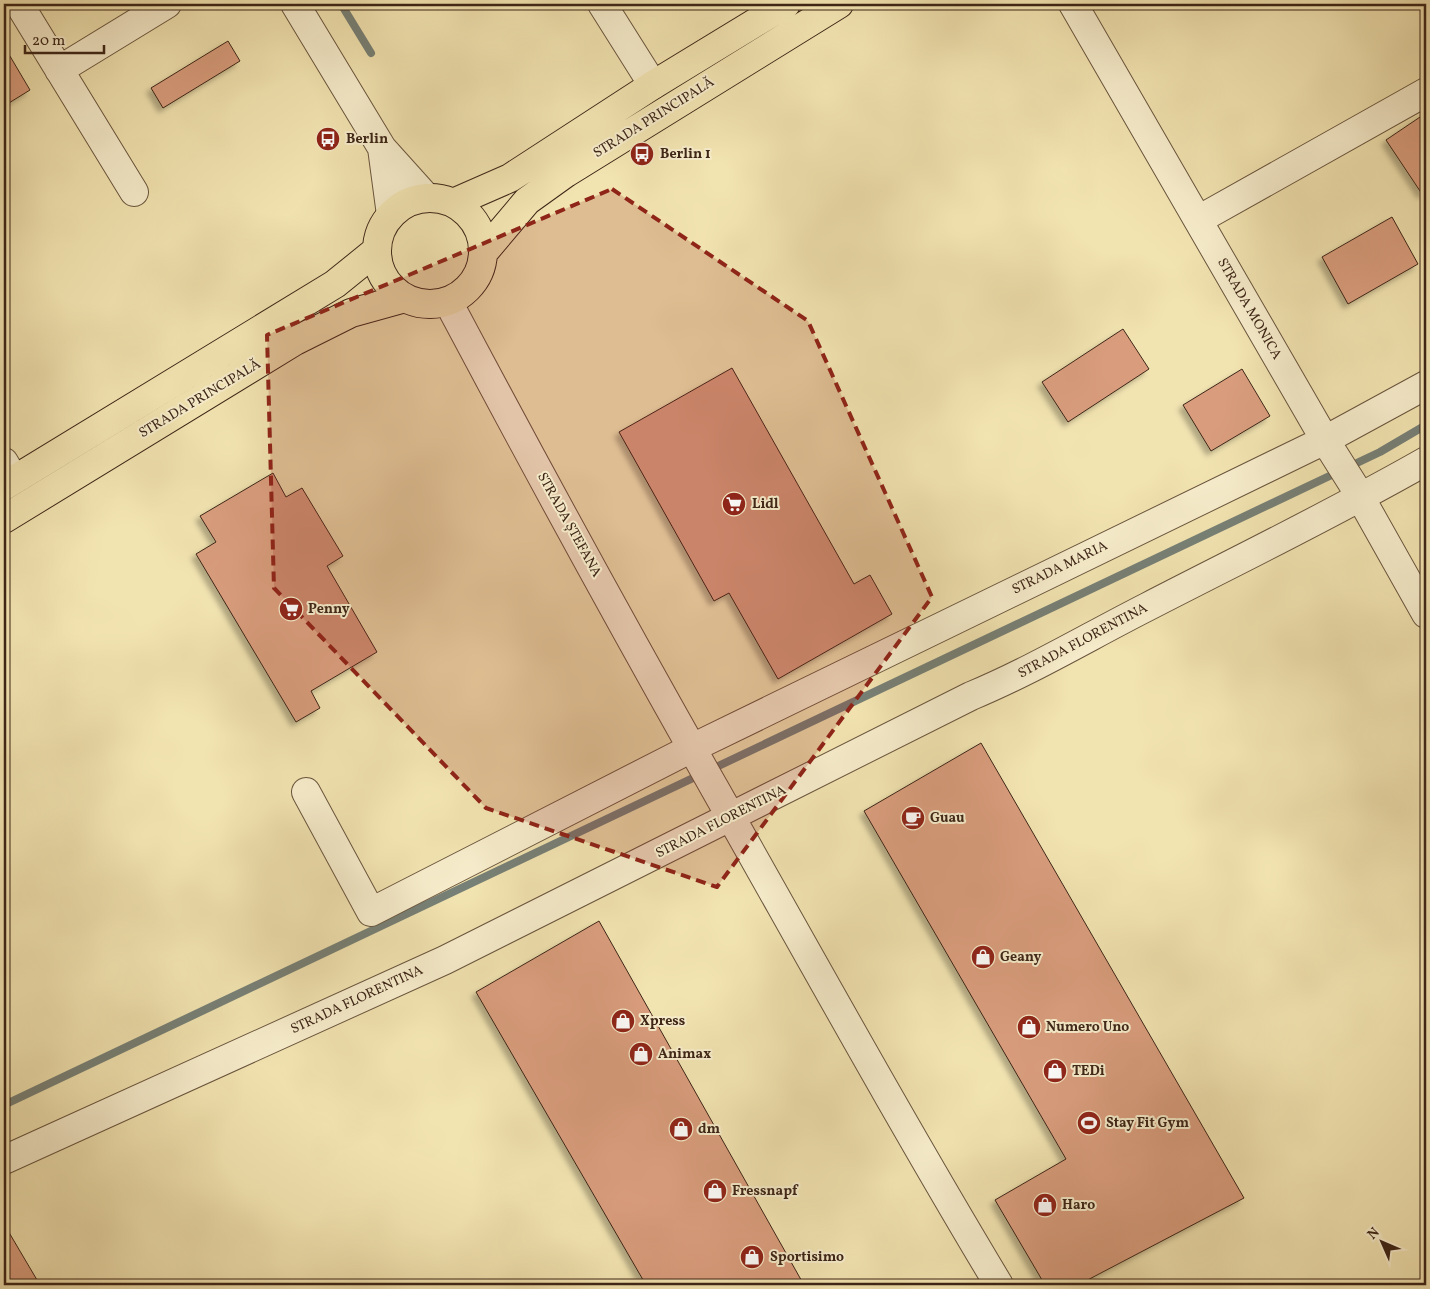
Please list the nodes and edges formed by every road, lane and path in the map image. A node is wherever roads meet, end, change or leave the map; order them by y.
1 (19, 4) edge
2 (167, 4) edge
3 (295, 4) edge
4 (602, 4) edge
5 (786, 4) edge
6 (840, 4) edge
7 (1073, 4) edge
8 (59, 70) junction
9 (653, 85) junction
10 (1426, 92) edge
11 (382, 148) junction
12 (134, 192) dead end
13 (427, 198) junction
14 (453, 203) junction
15 (391, 215) junction
16 (1198, 220) junction
17 (377, 250) junction
18 (484, 252) junction
19 (405, 298) junction
20 (449, 301) junction
21 (1426, 385) edge
22 (1330, 447) junction
23 (1426, 460) edge
24 (7, 476) edge
25 (1358, 492) junction
26 (4, 519) edge
27 (1426, 614) edge
28 (694, 752) junction
29 (306, 792) dead end
30 (730, 818) junction
31 (4, 1160) edge
32 (999, 1285) edge

1 - 8 street
2 - 8 street
3 - 11 street
4 - 9 street
5 - 9 main road, STRADA PRINCIPALĂ
6 - 18 main road, STRADA PRINCIPALĂ
7 - 16 street, STRADA MONICA
8 - 12 street
9 - 14 main road, STRADA PRINCIPALĂ
10 - 16 street
11 - 13 street
11 - 15 street
13 - 14 main road
13 - 15 main road
14 - 18 main road
15 - 17 main road
16 - 22 street, STRADA MONICA
17 - 19 main road
17 - 24 main road, STRADA PRINCIPALĂ
18 - 20 main road
19 - 20 main road
19 - 26 main road, STRADA PRINCIPALĂ
20 - 28 street, STRADA ȘTEFANA
21 - 22 street, STRADA MARIA
22 - 25 street, STRADA MONICA
22 - 28 street, STRADA MARIA
23 - 25 street, STRADA FLORENTINA
25 - 27 street, STRADA MONICA
25 - 30 street, STRADA FLORENTINA
28 - 29 street, STRADA MARIA
28 - 30 street, STRADA ȘTEFANA
30 - 31 street, STRADA FLORENTINA
30 - 32 street, STRADA ȘTEFANA

